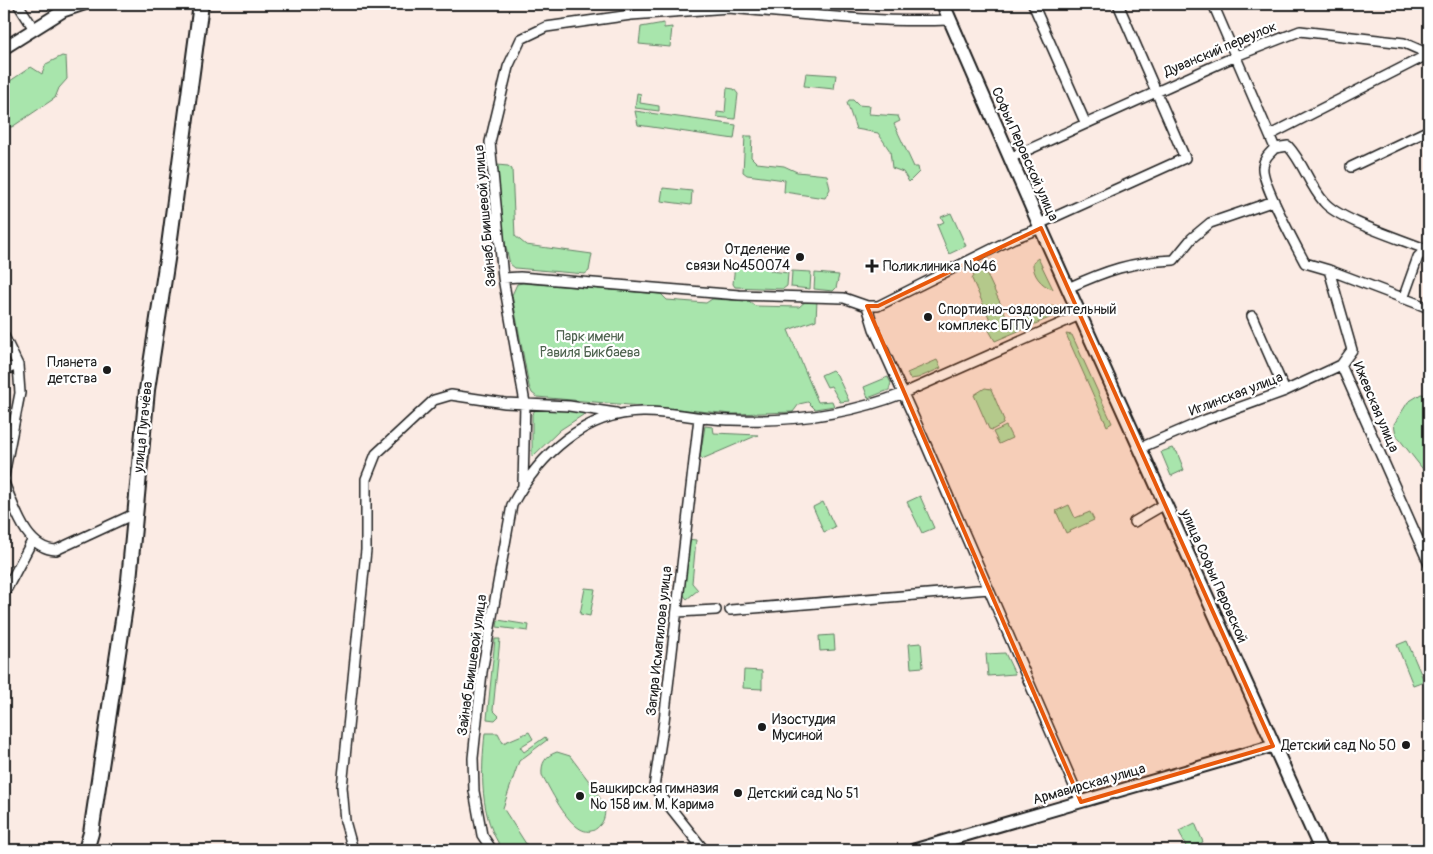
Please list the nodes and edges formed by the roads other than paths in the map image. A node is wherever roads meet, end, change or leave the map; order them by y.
1 (18, 4) edge
2 (84, 4) edge
3 (198, 4) edge
4 (944, 4) edge
5 (1033, 4) edge
6 (1118, 4) edge
7 (1213, 4) edge
8 (727, 6) edge
9 (949, 20) junction
10 (34, 29) junction
11 (4, 48) edge
12 (1427, 52) edge
13 (1236, 56) junction
14 (1157, 91) junction
15 (1085, 122) junction
16 (1429, 130) edge
17 (1270, 135) junction
18 (1276, 148) junction
19 (1010, 158) junction
20 (1351, 167) dead end
21 (1274, 201) junction
22 (1040, 226) junction
23 (1427, 247) edge
24 (1329, 270) junction
25 (503, 278) junction
26 (1068, 288) junction
27 (1403, 299) junction
28 (867, 306) junction
29 (1429, 308) edge
30 (1080, 315) junction
31 (1252, 316) dead end
32 (4, 336) edge
33 (18, 365) junction
34 (1341, 365) junction
35 (4, 370) edge
36 (1285, 391) junction
37 (904, 393) junction
38 (525, 403) junction
39 (616, 413) junction
40 (700, 418) junction
41 (1140, 448) junction
42 (4, 475) edge
43 (4, 483) edge
44 (523, 485) junction
45 (1165, 504) junction
46 (134, 514) junction
47 (1134, 522) dead end
48 (32, 540) junction
49 (1429, 564) edge
50 (989, 589) junction
51 (4, 594) edge
52 (716, 610) dead end
53 (730, 610) dead end
54 (677, 612) junction
55 (1273, 746) junction
56 (1081, 802) junction
57 (86, 850) edge
58 (353, 850) edge
59 (492, 850) edge
60 (704, 850) edge
61 (914, 850) edge
62 (1320, 850) edge

1 - 10 street
2 - 10 street
3 - 46 main road, улица Пугачёва
4 - 9 main road, Софьи Перовской улица
5 - 15 street
6 - 14 street
7 - 13 street
8 - 9 street, Зайнаб Биишевой улица
8 - 25 street, Зайнаб Биишевой улица
9 - 19 main road, Софьи Перовской улица
10 - 11 street
12 - 13 street, Дуванский переулок
12 - 17 street, Дуванский переулок
13 - 14 street, Дуванский переулок
13 - 17 street
14 - 15 street, Дуванский переулок
14 - 22 street
15 - 19 street, Дуванский переулок
16 - 20 street
17 - 18 street
18 - 21 street
18 - 23 street
19 - 22 main road, Софьи Перовской улица
21 - 24 street
21 - 26 street
22 - 26 main road, Софьи Перовской улица
22 - 28 street
23 - 27 street
24 - 27 street
24 - 34 street, Ижевская улица
25 - 28 street
25 - 38 street, Зайнаб Биишевой улица
26 - 30 main road, Софьи Перовской улица
27 - 29 street
28 - 37 street
30 - 37 street, Зайнаб Биишевой улица
30 - 41 main road, улица Софьи Перовской
31 - 36 street
32 - 33 street
33 - 35 street
33 - 42 street
34 - 36 street, Иглинская улица
34 - 49 street, Ижевская улица
36 - 41 street, Иглинская улица
37 - 40 street, Зайнаб Биишевой улица
37 - 50 street
38 - 39 street
38 - 44 street, Зайнаб Биишевой улица
38 - 58 street
39 - 40 street, Зайнаб Биишевой улица
39 - 44 street, Зайнаб Биишевой улица
40 - 54 street, Загира Исмагилова улица
41 - 45 main road, улица Софьи Перовской
43 - 48 street
44 - 59 street, Зайнаб Биишевой улица
45 - 47 street
45 - 55 main road, улица Софьи Перовской
46 - 48 street
46 - 57 main road, улица Пугачёва
48 - 51 street
50 - 53 street
50 - 56 street
52 - 54 street
54 - 60 street, Загира Исмагилова улица
55 - 56 street, Армавирская улица
55 - 62 main road, улица Софьи Перовской
56 - 61 street, Армавирская улица

